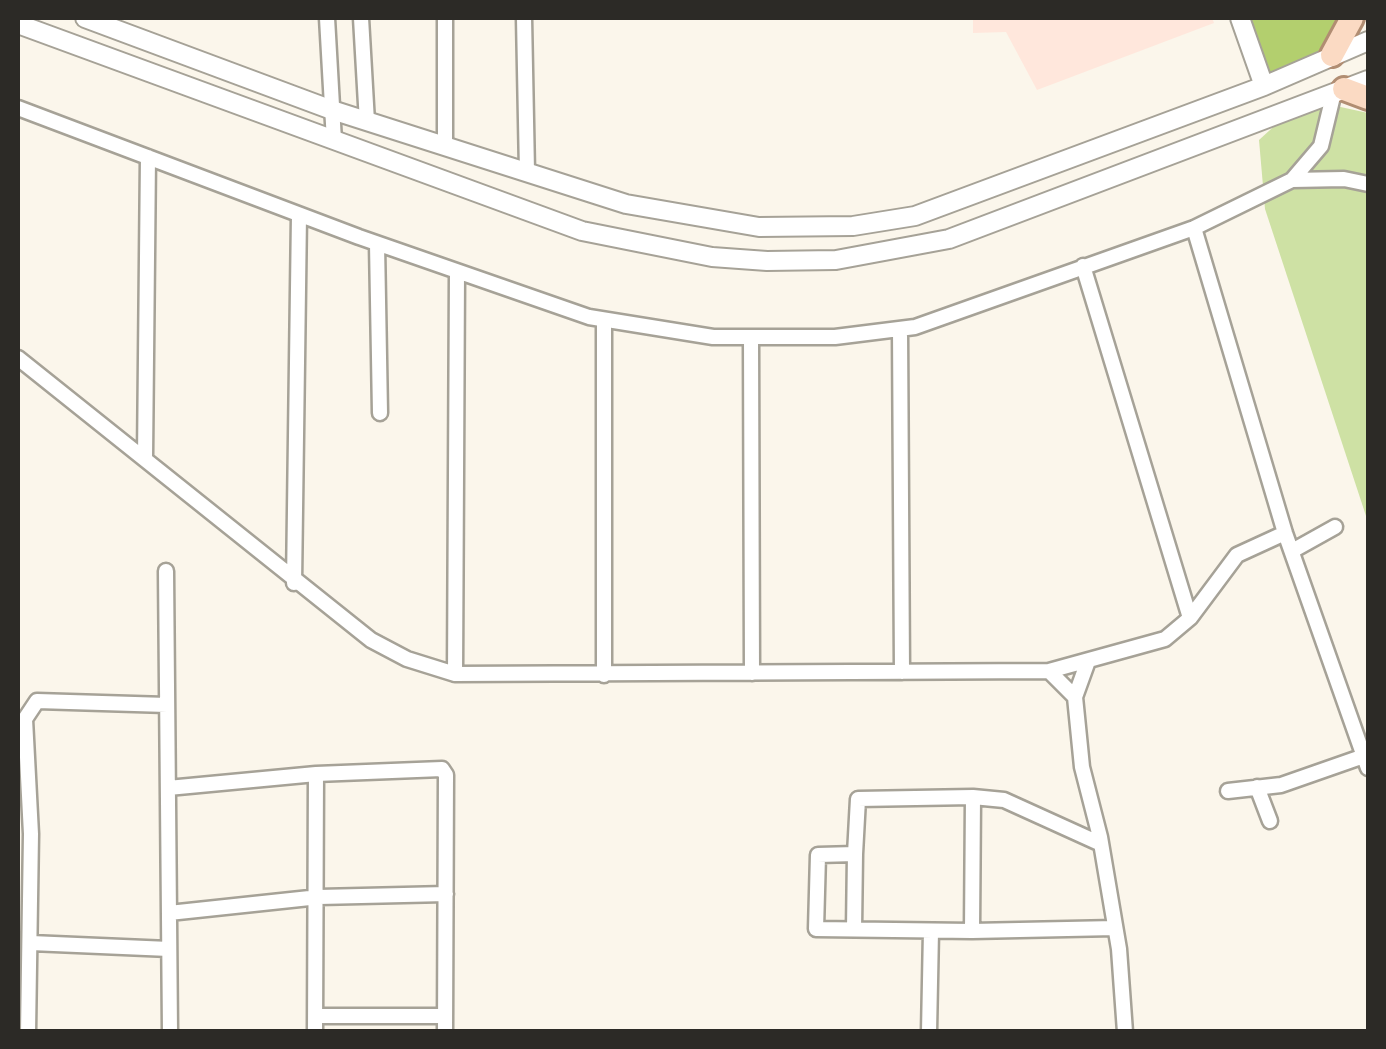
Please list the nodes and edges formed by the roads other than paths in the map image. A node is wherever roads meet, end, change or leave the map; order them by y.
1 (85, 18) edge
2 (327, 18) edge
3 (361, 18) edge
4 (445, 18) edge
5 (524, 18) edge
6 (1240, 18) edge
7 (1352, 18) edge
8 (18, 24) edge
9 (1368, 41) edge
10 (1332, 55) junction
11 (1368, 80) edge
12 (1264, 86) junction
13 (1339, 90) junction
14 (1368, 98) edge
15 (18, 108) edge
16 (332, 110) junction
17 (367, 122) junction
18 (334, 141) junction
19 (445, 146) junction
20 (148, 158) junction
21 (527, 172) junction
22 (1292, 180) junction
23 (1368, 184) edge
24 (299, 215) junction
25 (1194, 228) junction
26 (377, 244) junction
27 (1084, 266) junction
28 (457, 273) junction
29 (604, 320) junction
30 (900, 329) junction
31 (750, 336) junction
32 (18, 358) edge
33 (380, 413) dead end
34 (145, 458) junction
35 (1334, 527) dead end
36 (1285, 533) junction
37 (1292, 551) junction
38 (166, 571) dead end
39 (294, 583) junction
40 (1190, 618) junction
41 (1088, 661) junction
42 (1049, 671) junction
43 (902, 672) junction
44 (752, 673) junction
45 (455, 674) junction
46 (604, 675) junction
47 (1074, 698) junction
48 (167, 705) junction
49 (1366, 762) edge
50 (316, 774) junction
51 (1257, 787) junction
52 (168, 788) junction
53 (1228, 790) dead end
54 (973, 797) junction
55 (1270, 821) dead end
56 (1101, 841) junction
57 (855, 854) junction
58 (446, 894) junction
59 (318, 897) junction
60 (169, 913) junction
61 (1115, 928) junction
62 (854, 929) junction
63 (930, 930) junction
64 (972, 931) junction
65 (31, 943) junction
66 (169, 949) junction
67 (315, 1024) edge
68 (445, 1024) edge
69 (1125, 1026) edge
70 (28, 1032) edge
71 (170, 1032) edge
72 (929, 1032) edge
73 (1110, 1032) edge

1 - 16 street
2 - 16 street
3 - 17 street
4 - 19 street
5 - 21 street
6 - 12 street
7 - 10 main road
8 - 18 street
9 - 10 street
10 - 12 street
11 - 13 street
12 - 21 street
13 - 14 main road
13 - 18 street
13 - 22 street
15 - 20 street
16 - 17 street
16 - 18 street
17 - 19 street
19 - 21 street
20 - 24 street
20 - 34 street
22 - 23 street
22 - 25 street
24 - 26 street
24 - 39 street
25 - 27 street
25 - 36 street
26 - 28 street
26 - 33 street
27 - 30 street
27 - 40 street
28 - 29 street
28 - 45 street
29 - 31 street
29 - 46 street
30 - 31 street
30 - 43 street
31 - 44 street
32 - 34 street
34 - 39 street
35 - 37 street
36 - 37 street
36 - 40 street
37 - 49 street
38 - 48 street
39 - 45 street
40 - 41 street
41 - 42 street
41 - 47 street
42 - 43 street
42 - 47 street
43 - 44 street
44 - 46 street
45 - 46 street
47 - 56 street
48 - 52 street
48 - 65 street
49 - 51 street
50 - 52 street
50 - 58 street
50 - 59 street
51 - 53 street
51 - 55 street
52 - 60 street
54 - 56 street
54 - 57 street
54 - 64 street
56 - 61 street
57 - 62 street
57 - 62 street
58 - 59 street
58 - 68 street
59 - 60 street
59 - 67 street
60 - 66 street
61 - 64 street
61 - 69 street
62 - 63 street
63 - 64 street
63 - 72 street
65 - 66 street
65 - 70 street
66 - 71 street
67 - 68 street
69 - 73 street

